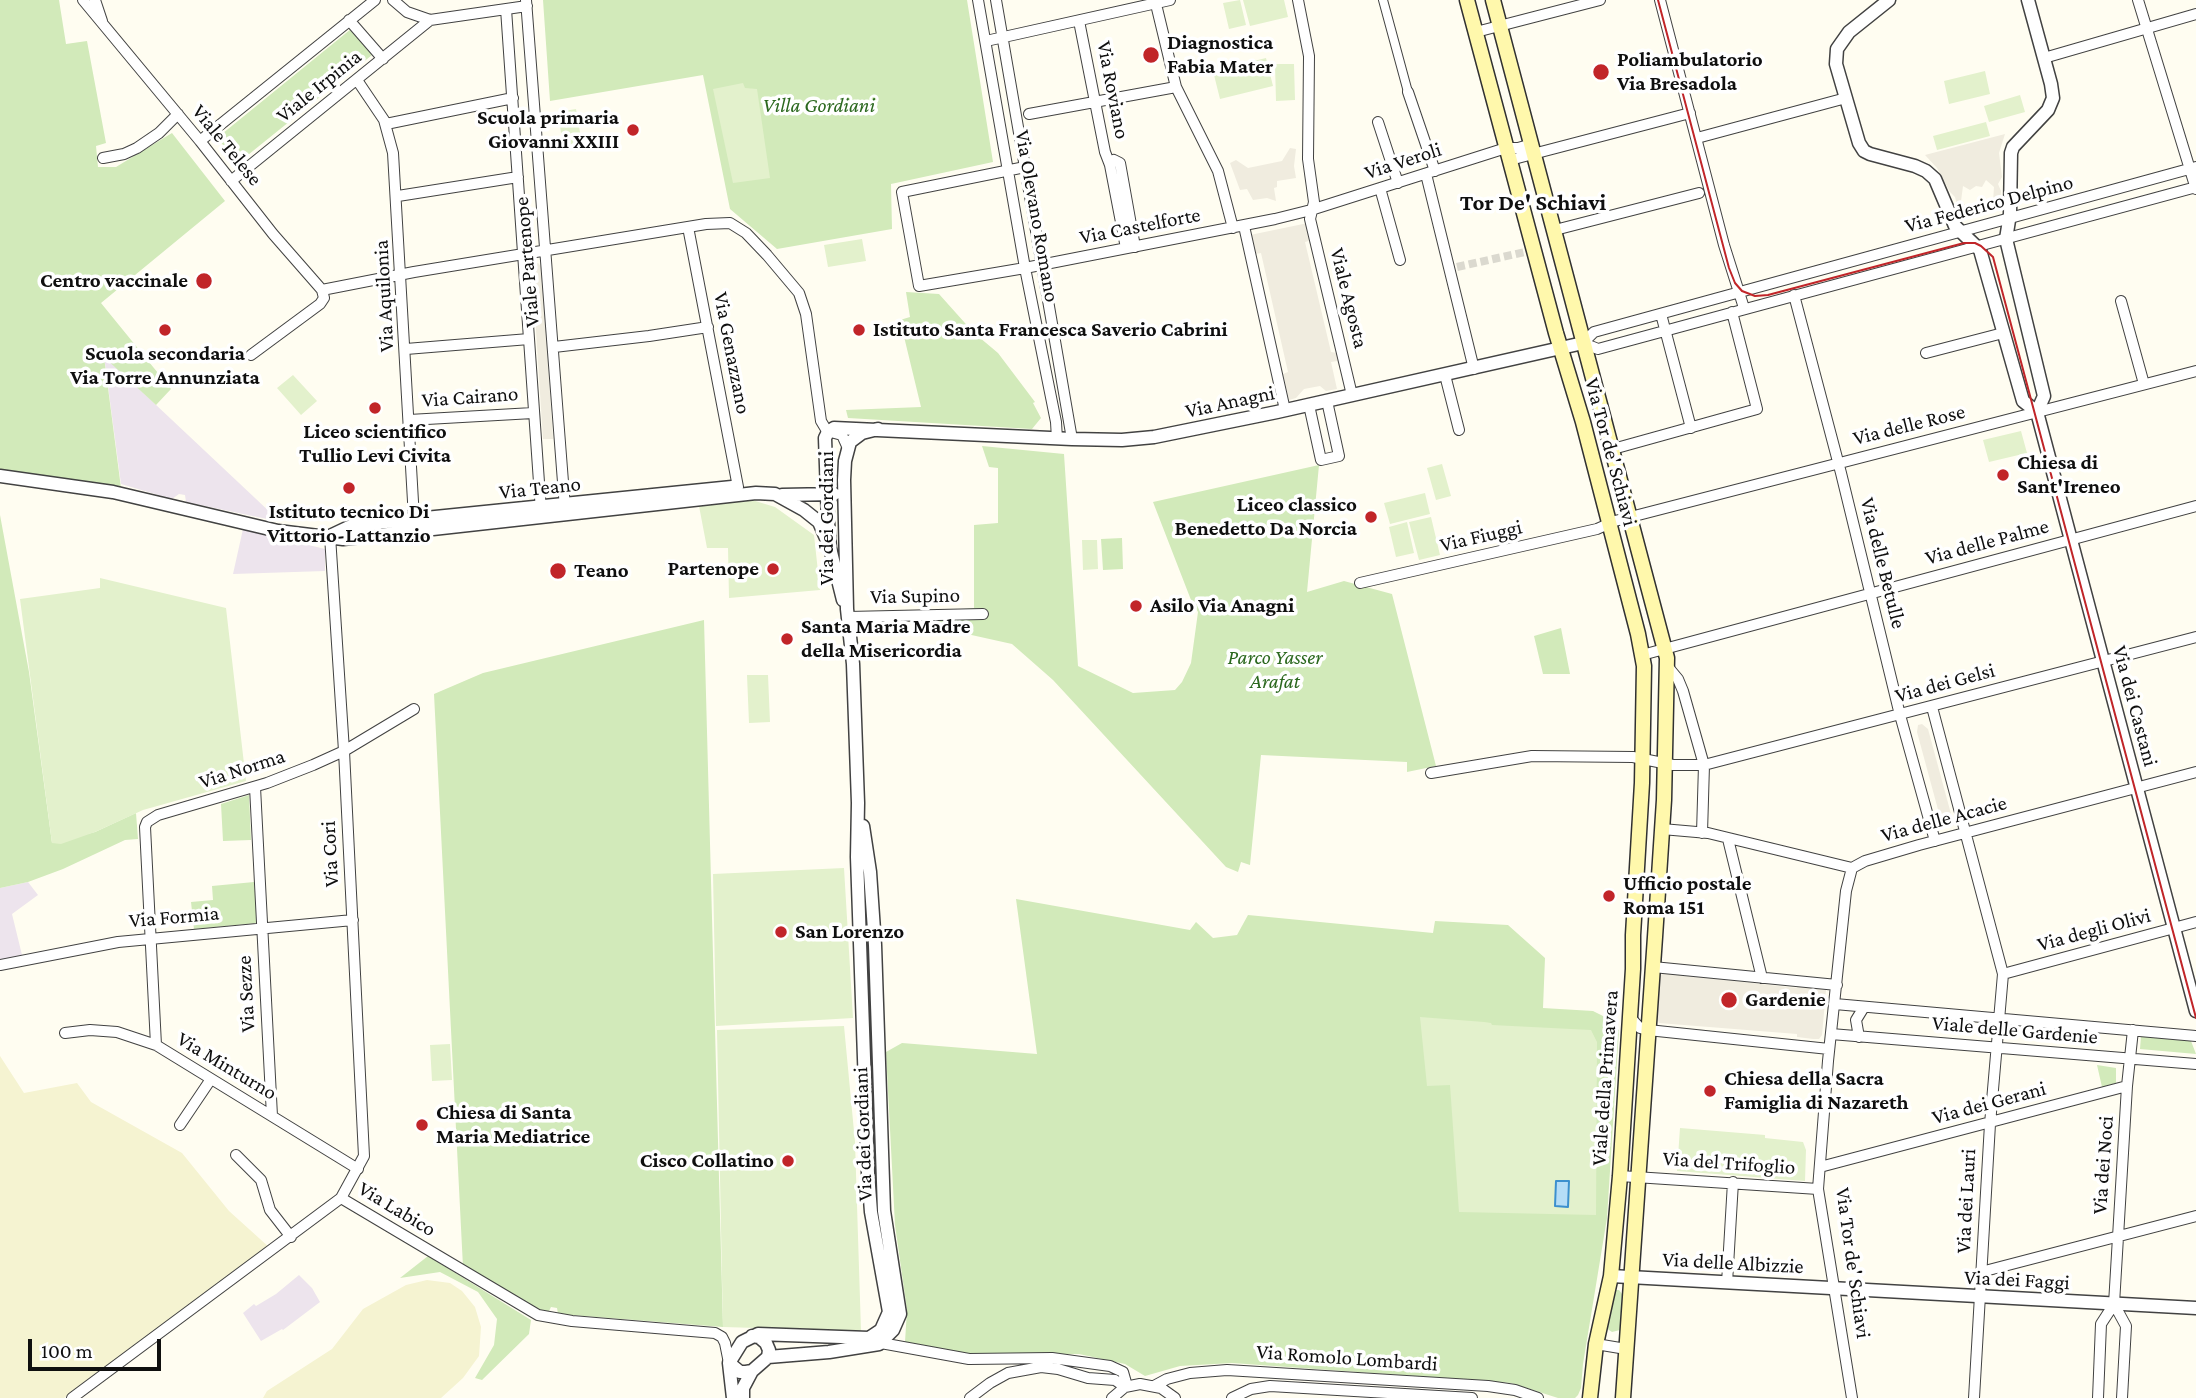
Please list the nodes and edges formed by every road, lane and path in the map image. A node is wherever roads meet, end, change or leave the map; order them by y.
1 (83, 0) edge
2 (375, 0) edge
3 (393, 0) edge
4 (978, 0) edge
5 (996, 0) edge
6 (1170, 0) edge
7 (1298, 0) edge
8 (1383, 0) edge
9 (1467, 0) edge
10 (1493, 0) edge
11 (1600, 0) edge
12 (1660, 0) edge
13 (1889, 0) edge
14 (2028, 0) edge
15 (2138, 0) edge
16 (96, 1) edge
17 (1155, 2) edge
18 (527, 3) edge
19 (506, 9) junction
20 (2196, 14) edge
21 (349, 20) junction
22 (430, 20) junction
23 (1079, 22) junction
24 (103, 24) junction
25 (1500, 26) junction
26 (2146, 28) junction
27 (1476, 32) junction
28 (1003, 38) junction
29 (986, 41) junction
30 (2044, 58) junction
31 (383, 59) junction
32 (533, 69) junction
33 (512, 74) junction
34 (357, 80) junction
35 (1176, 87) junction
36 (1408, 92) joint
37 (513, 98) junction
38 (1846, 98) junction
39 (1095, 102) junction
40 (1690, 113) junction
41 (178, 114) junction
42 (1029, 114) dead end
43 (1378, 122) dead end
44 (386, 124) junction
45 (1697, 140) junction
46 (200, 141) junction
47 (1533, 149) junction
48 (1508, 154) junction
49 (103, 158) dead end
50 (1025, 167) junction
51 (2193, 168) edge
52 (1009, 170) junction
53 (1431, 172) junction
54 (518, 177) junction
55 (231, 181) junction
56 (1398, 183) junction
57 (1380, 188) junction
58 (2196, 188) edge
59 (1699, 193) dead end
60 (398, 197) junction
61 (1311, 210) junction
62 (2010, 219) junction
63 (688, 227) junction
64 (1239, 227) junction
65 (1555, 230) junction
66 (1961, 232) junction
67 (2006, 239) junction
68 (1979, 246) junction
69 (1131, 248) junction
70 (545, 251) junction
71 (523, 255) junction
72 (1399, 260) dead end
73 (1042, 265) junction
74 (1026, 268) junction
75 (401, 275) junction
76 (322, 290) junction
77 (1740, 292) junction
78 (1794, 295) junction
79 (2121, 301) dead end
80 (1744, 308) junction
81 (1732, 312) junction
82 (1661, 314) junction
83 (708, 327) junction
84 (1666, 331) junction
85 (2004, 333) junction
86 (529, 339) junction
87 (1583, 343) junction
88 (554, 346) junction
89 (1560, 348) junction
90 (406, 349) junction
91 (1926, 353) dead end
92 (251, 355) dead end
93 (1474, 369) junction
94 (2196, 371) edge
95 (1445, 374) junction
96 (2144, 384) junction
97 (1352, 395) junction
98 (1327, 401) junction
99 (1309, 405) junction
100 (1285, 410) junction
101 (2037, 412) junction
102 (533, 413) junction
103 (409, 421) junction
104 (1691, 428) junction
105 (878, 429) junction
106 (1459, 430) dead end
107 (828, 432) junction
108 (1057, 439) junction
109 (1072, 439) junction
110 (847, 446) junction
111 (1613, 449) junction
112 (1839, 463) junction
113 (826, 472) junction
114 (0, 476) edge
115 (844, 480) junction
116 (738, 487) junction
117 (756, 493) junction
118 (775, 494) junction
119 (826, 495) junction
120 (797, 496) junction
121 (626, 503) junction
122 (2196, 506) edge
123 (565, 510) junction
124 (538, 513) junction
125 (1631, 517) junction
126 (414, 519) junction
127 (1609, 523) junction
128 (365, 530) junction
129 (330, 536) junction
130 (2071, 540) junction
131 (830, 548) junction
132 (1360, 583) dead end
133 (1871, 593) junction
134 (983, 614) dead end
135 (848, 617) junction
136 (2196, 637) edge
137 (1666, 649) junction
138 (1642, 656) junction
139 (2103, 661) junction
140 (1668, 667) junction
141 (1667, 698) junction
142 (1688, 705) junction
143 (1932, 707) junction
144 (414, 709) dead end
145 (1900, 715) junction
146 (344, 751) junction
147 (1642, 759) junction
148 (1665, 763) junction
149 (1704, 765) junction
150 (2196, 772) edge
151 (1431, 773) dead end
152 (255, 787) junction
153 (2137, 787) junction
154 (858, 803) junction
155 (1662, 829) junction
156 (1702, 833) junction
157 (1966, 833) junction
158 (1728, 839) junction
159 (1935, 841) junction
160 (1852, 867) junction
161 (353, 920) junction
162 (2196, 922) edge
163 (2174, 928) junction
164 (262, 929) junction
165 (149, 939) junction
166 (0, 965) edge
167 (1653, 967) junction
168 (2003, 974) junction
169 (1762, 978) junction
170 (1837, 985) junction
171 (1835, 1004) junction
172 (1864, 1006) junction
173 (2196, 1011) edge
174 (1630, 1017) junction
175 (1997, 1017) junction
176 (1648, 1030) junction
177 (2133, 1030) junction
178 (65, 1033) dead end
179 (1831, 1034) junction
180 (2196, 1036) edge
181 (1859, 1037) junction
182 (156, 1045) junction
183 (1995, 1048) junction
184 (1829, 1049) junction
185 (2130, 1058) junction
186 (2196, 1064) edge
187 (211, 1079) junction
188 (2127, 1086) junction
189 (272, 1116) junction
190 (1990, 1124) junction
191 (180, 1125) dead end
192 (236, 1155) dead end
193 (1820, 1167) junction
194 (358, 1169) junction
195 (1620, 1176) junction
196 (1637, 1177) junction
197 (1734, 1182) junction
198 (1818, 1189) junction
199 (341, 1198) junction
200 (2196, 1216) edge
201 (291, 1237) junction
202 (2117, 1237) junction
203 (1981, 1272) junction
204 (1611, 1276) junction
205 (1630, 1277) junction
206 (1727, 1283) junction
207 (1835, 1288) junction
208 (1979, 1297) junction
209 (2114, 1304) junction
210 (2196, 1308) edge
211 (752, 1336) junction
212 (881, 1343) junction
213 (1596, 1344) junction
214 (1626, 1349) junction
215 (768, 1357) junction
216 (729, 1363) junction
217 (752, 1371) junction
218 (1154, 1386) junction
219 (1126, 1387) junction
220 (1382, 1395) edge
221 (1588, 1395) edge
222 (1237, 1396) edge
223 (72, 1398) edge
224 (733, 1398) edge
225 (743, 1398) edge
226 (970, 1398) edge
227 (1112, 1398) edge
228 (1175, 1398) edge
229 (1472, 1398) edge
230 (1538, 1398) edge
231 (1623, 1398) edge
232 (1852, 1398) edge
233 (1973, 1398) edge
234 (2098, 1398) edge
235 (2122, 1398) edge

1 - 24 street, Viale Telese
2 - 21 street, Viale Irpinia
3 - 22 street
4 - 29 street, Via Olevano Romano
5 - 28 street, Via Olevano Romano
6 - 17 street
7 - 61 street, Viale Agosta
8 - 36 street
9 - 27 main road, Via Tor de' Schiavi
10 - 25 main road, Via Tor de' Schiavi
11 - 25 street
12 - 40 street
13 - 38 street
14 - 30 street
15 - 26 street
16 - 24 street
17 - 23 street
17 - 35 street
18 - 19 street
18 - 32 street, Viale Partenope
19 - 22 street
19 - 33 street, Viale Partenope
20 - 26 street
21 - 31 street
21 - 46 street, Viale Irpinia
22 - 31 street, Viale Irpinia
23 - 28 street
23 - 39 street, Via Roviano
24 - 41 street, Viale Telese
25 - 27 street
25 - 47 main road, Via Tor de' Schiavi
26 - 30 street
26 - 51 street
27 - 48 main road, Via Tor de' Schiavi
28 - 29 street
28 - 50 street, Via Olevano Romano
29 - 52 street, Via Olevano Romano
30 - 62 street
31 - 34 street, Viale Irpinia
32 - 33 street
32 - 70 street, Viale Partenope
33 - 37 street, Viale Partenope
34 - 44 street, Via Aquilonia
34 - 55 street, Viale Irpinia
35 - 39 street
35 - 64 street
36 - 53 street
37 - 44 street
37 - 54 street, Viale Partenope
38 - 45 street
38 - 66 street
39 - 42 street
39 - 69 street, Via Roviano
40 - 45 street
40 - 47 street
41 - 46 street, Viale Telese
41 - 49 street
43 - 56 street
44 - 60 street, Via Aquilonia
45 - 77 street
46 - 55 street, Viale Telese
47 - 48 street
47 - 65 main road, Via Tor de' Schiavi
48 - 53 street, Via Veroli
48 - 89 main road, Via Tor de' Schiavi
50 - 52 street
50 - 73 street, Via Olevano Romano
51 - 58 street
51 - 62 street, Via Federico Delpino
52 - 74 street, Via Olevano Romano
52 - 74 street, Via Castelforte
53 - 56 street, Via Veroli
53 - 93 street
54 - 60 street
54 - 71 street, Viale Partenope
55 - 76 street, Viale Telese
56 - 57 street, Via Veroli
57 - 61 street, Via Veroli
57 - 72 street
58 - 67 street, Via Federico Delpino
59 - 65 street
60 - 75 street, Via Aquilonia
61 - 64 street, Via Veroli
61 - 97 street, Viale Agosta
62 - 66 street, Via Federico Delpino
62 - 67 street
63 - 70 street, Via dei Gordiani
63 - 83 street, Via Genazzano
63 - 107 street, Via dei Gordiani
64 - 69 street, Via Castelforte
64 - 100 street
65 - 87 main road, Via Tor de' Schiavi
66 - 68 street
66 - 77 street, Via Federico Delpino
67 - 68 street, Via Federico Delpino
67 - 101 street
68 - 78 street, Via Federico Delpino
68 - 85 street
69 - 73 street, Via Castelforte
70 - 71 street, Via dei Gordiani
70 - 88 street, Viale Partenope
71 - 75 street, Via dei Gordiani
71 - 86 street, Viale Partenope
73 - 74 street, Via Castelforte
73 - 109 street, Via Olevano Romano
74 - 108 street, Via Olevano Romano
75 - 76 street, Via dei Gordiani
75 - 90 street, Via Aquilonia
76 - 92 street
77 - 80 street
77 - 82 street, Via Federico Delpino
78 - 80 street, Via Federico Delpino
78 - 112 street, Via delle Betulle
79 - 96 street
80 - 81 street, Via Federico Delpino
81 - 84 street
81 - 104 street
82 - 84 street
82 - 87 street
83 - 88 street
83 - 116 street, Via Genazzano
84 - 87 street
84 - 104 street
85 - 91 street
85 - 101 street
86 - 90 street
86 - 102 street, Viale Partenope
87 - 89 street, Via Anagni
87 - 111 main road, Via Tor de' Schiavi
88 - 123 street, Viale Partenope
89 - 93 street, Via Anagni
89 - 127 main road, Via Tor de' Schiavi
90 - 103 street, Via Aquilonia
93 - 95 street, Via Anagni
94 - 96 street, Via delle Rose
95 - 97 street, Via Anagni
95 - 106 street
96 - 101 street, Via delle Rose
97 - 98 street, Via Anagni
98 - 99 street, Via Anagni
98 - 99 street
99 - 100 street, Via Anagni
100 - 109 street, Via Anagni
101 - 112 street, Via delle Rose
101 - 130 street, Via dei Castani
102 - 103 street, Via Cairano
102 - 124 street, Viale Partenope
103 - 126 street, Via Aquilonia
104 - 111 street
105 - 107 street, Via Anagni
105 - 108 street, Via Anagni
105 - 110 street
107 - 110 street, Via dei Gordiani
107 - 113 street, Via dei Gordiani
108 - 109 street, Via Anagni
110 - 115 street, Via dei Gordiani
111 - 125 main road, Via Tor de' Schiavi
112 - 125 street, Via delle Rose
112 - 133 street, Via delle Betulle
113 - 119 street, Via dei Gordiani
113 - 120 street
114 - 129 street, Via Teano
115 - 119 street
115 - 135 street, Via dei Gordiani
116 - 117 street, Via Teano
116 - 121 street, Via Teano
117 - 118 street, Via Teano
117 - 121 street, Via Teano
118 - 120 street
118 - 131 street, Via Teano
119 - 120 street
119 - 131 street, Via dei Gordiani
121 - 123 street, Via Teano
122 - 130 street, Via delle Palme
123 - 124 street, Via Teano
124 - 126 street, Via Teano
124 - 128 street, Via Teano
125 - 127 street, Via delle Rose
125 - 137 main road, Via Tor de' Schiavi
126 - 128 street, Via Teano
127 - 132 street, Via Fiuggi
127 - 138 main road, Via Tor de' Schiavi
128 - 129 street, Via Teano
129 - 146 street, Via Cori
130 - 133 street, Via delle Palme
130 - 139 street, Via dei Castani
131 - 135 street, Via dei Gordiani
133 - 137 street, Via delle Palme
133 - 145 street, Via delle Betulle
134 - 135 street, Via Supino
135 - 154 street, Via dei Gordiani
136 - 139 street, Via dei Gelsi
137 - 138 street, Via delle Palme
137 - 140 main road, Via Tor de' Schiavi
138 - 147 main road, Via Tor de' Schiavi
139 - 143 street, Via dei Gelsi
139 - 153 street, Via dei Castani
140 - 141 main road, Via Tor de' Schiavi
140 - 142 street, Via Tor de' Schiavi
141 - 142 street
141 - 148 main road, Via Tor de' Schiavi
142 - 149 street, Via Tor de' Schiavi
143 - 145 street, Via dei Gelsi
143 - 157 street
144 - 146 street, Via Norma
145 - 149 street, Via dei Gelsi
145 - 159 street, Via delle Betulle
146 - 152 street, Via Norma
146 - 161 street, Via Cori
147 - 148 street, Via dei Gelsi
147 - 151 street, Via dei Gelsi
147 - 174 main road, Viale della Primavera
148 - 149 street, Via dei Gelsi
148 - 155 main road, Via Tor de' Schiavi
149 - 156 street, Via Tor de' Schiavi
150 - 153 street, Via delle Acacie
152 - 164 street, Via Sezze
152 - 165 street, Via Norma
153 - 157 street, Via delle Acacie
153 - 163 street, Via dei Castani
154 - 211 street, Via dei Gordiani
154 - 212 street, Via dei Gordiani
155 - 156 street
155 - 167 main road, Viale della Primavera
156 - 158 street
157 - 159 street, Via delle Acacie
157 - 168 street
158 - 160 street
158 - 169 street
159 - 160 street, Via delle Acacie
160 - 170 street, Via Tor de' Schiavi
161 - 164 street, Via Formia
161 - 194 street, Via Cori
162 - 163 street, Via degli Olivi
163 - 168 street, Via degli Olivi
163 - 173 street, Via dei Castani
164 - 165 street, Via Formia
164 - 189 street, Via Sezze
165 - 166 street, Via Formia
165 - 182 street
167 - 169 street
167 - 176 main road, Viale della Primavera
168 - 175 street, Via dei Lauri
169 - 170 street
170 - 171 street, Via Tor de' Schiavi
171 - 172 street, Viale delle Gardenie
171 - 179 street, Via Tor de' Schiavi
172 - 175 street, Viale delle Gardenie
172 - 181 street
174 - 176 street
174 - 195 main road, Viale della Primavera
175 - 177 street, Viale delle Gardenie
175 - 183 street, Via dei Lauri
176 - 184 street
176 - 196 main road, Viale della Primavera
177 - 180 street, Viale delle Gardenie
177 - 185 street, Via dei Noci
178 - 182 street, Via Minturno
179 - 181 street, Viale delle Gardenie
179 - 184 street, Via Tor de' Schiavi
181 - 183 street, Viale delle Gardenie
182 - 187 street, Via Minturno
183 - 185 street, Viale delle Gardenie
183 - 190 street, Via dei Lauri
184 - 193 street, Via Tor de' Schiavi
185 - 186 street, Viale delle Gardenie
185 - 188 street, Via dei Noci
187 - 189 street, Via Minturno
187 - 191 street
188 - 190 street, Via dei Gerani
188 - 202 street, Via dei Noci
189 - 194 street, Via Minturno
190 - 193 street, Via dei Gerani
190 - 203 street, Via dei Lauri
192 - 201 street
193 - 198 street, Via Tor de' Schiavi
194 - 199 street
195 - 196 street, Via del Trifoglio
195 - 204 main road, Viale della Primavera
196 - 197 street, Via del Trifoglio
196 - 205 main road, Viale della Primavera
197 - 198 street, Via del Trifoglio
197 - 206 street
198 - 207 street, Via Tor de' Schiavi
199 - 201 street, Via Labico
199 - 216 street, Via Labico
200 - 202 street
201 - 223 street, Via Labico
202 - 203 street
202 - 209 street, Via dei Noci
203 - 208 street, Via dei Lauri
204 - 205 street, Via delle Albizzie
204 - 213 main road, Viale della Primavera
205 - 206 street, Via delle Albizzie
205 - 214 main road, Viale della Primavera
206 - 207 street, Via delle Albizzie
207 - 208 street, Via dei Faggi
207 - 232 street, Via Tor de' Schiavi
208 - 209 street, Via dei Faggi
208 - 233 street, Via dei Lauri
209 - 210 street, Via dei Faggi
209 - 234 street, Via dei Noci
209 - 235 street, Via dei Noci
211 - 215 street
211 - 216 street
212 - 215 street
212 - 219 street
213 - 214 street
213 - 221 main road, Viale della Primavera
214 - 231 main road, Viale della Primavera
215 - 217 street
216 - 217 street
216 - 224 street
217 - 225 street
218 - 219 street
218 - 228 street
218 - 230 street, Via Romolo Lombardi
219 - 226 street
219 - 227 street
220 - 222 street, Via Romolo Lombardi
220 - 229 street, Via Romolo Lombardi

